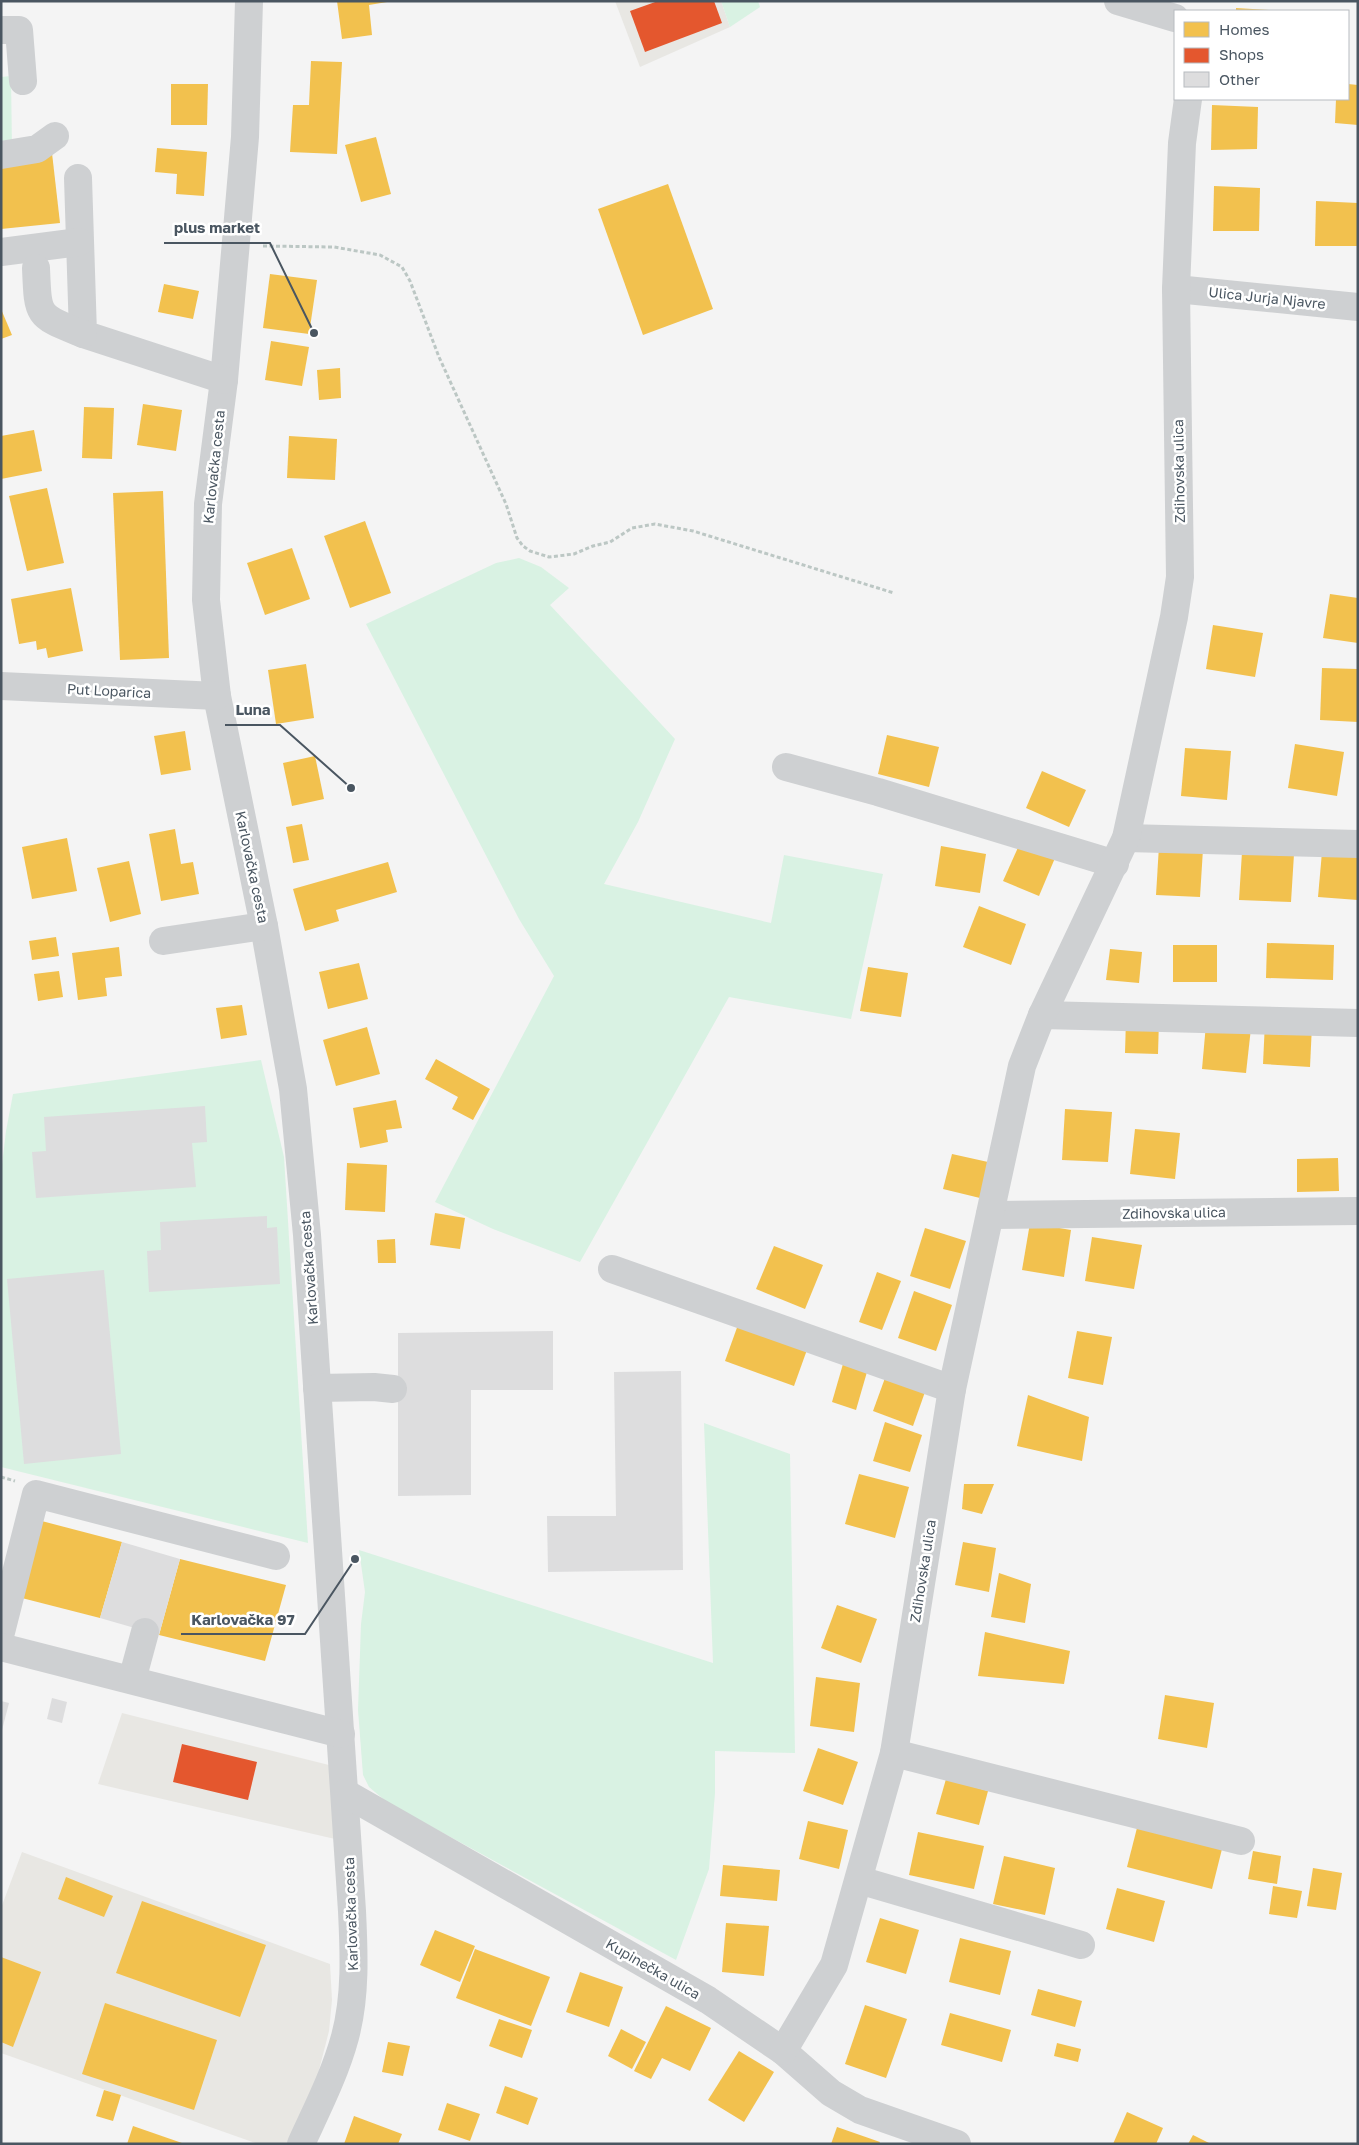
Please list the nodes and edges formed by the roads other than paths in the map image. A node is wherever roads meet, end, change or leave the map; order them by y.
1 (249, 1) edge
2 (1118, 1) edge
3 (1174, 18) edge
4 (1, 30) edge
5 (23, 81) dead end
6 (1188, 100) edge
7 (55, 136) dead end
8 (1, 155) edge
9 (78, 178) dead end
10 (79, 242) junction
11 (1, 252) edge
12 (36, 268) dead end
13 (1176, 290) junction
14 (1358, 307) edge
15 (83, 334) junction
16 (224, 380) junction
17 (1, 686) edge
18 (217, 696) junction
19 (786, 767) dead end
20 (1126, 838) junction
21 (1357, 842) edge
22 (1115, 864) junction
23 (264, 926) junction
24 (163, 941) dead end
25 (1042, 1014) junction
26 (1358, 1023) edge
27 (1358, 1211) edge
28 (990, 1215) junction
29 (612, 1268) dead end
30 (317, 1388) junction
31 (393, 1389) dead end
32 (952, 1389) junction
33 (276, 1556) dead end
34 (1, 1632) edge
35 (145, 1632) dead end
36 (1, 1647) edge
37 (132, 1680) junction
38 (341, 1734) junction
39 (894, 1753) junction
40 (345, 1793) junction
41 (1241, 1841) dead end
42 (859, 1880) junction
43 (1081, 1945) dead end
44 (783, 2051) junction
45 (301, 2144) edge
46 (957, 2144) edge

1 - 16 street, Karlovačka cesta
2 - 3 street
4 - 5 street
6 - 13 street, Zdihovska ulica
7 - 8 street
9 - 10 street
10 - 11 street
10 - 15 street
12 - 15 street
13 - 14 street, Ulica Jurja Njavre
13 - 20 street, Zdihovska ulica
15 - 16 street
16 - 18 street, Karlovačka cesta
17 - 18 street, Put Loparica
18 - 23 street, Karlovačka cesta
19 - 22 street
20 - 21 street
20 - 22 street, Zdihovska ulica
22 - 25 street, Zdihovska ulica
23 - 24 street
23 - 30 street, Karlovačka cesta
25 - 26 street
25 - 28 street, Zdihovska ulica
27 - 28 street, Zdihovska ulica
28 - 32 street, Zdihovska ulica
29 - 32 street
30 - 31 street
30 - 38 street, Karlovačka cesta
32 - 39 street, Zdihovska ulica
33 - 34 street
35 - 37 street
36 - 37 street
37 - 38 street
38 - 40 street, Karlovačka cesta
39 - 41 street
39 - 42 street, Zdihovska ulica
40 - 44 street, Kupinečka ulica
40 - 45 street, Karlovačka cesta
42 - 43 street
42 - 44 street, Zdihovska ulica
44 - 46 street, Kupinečka ulica

